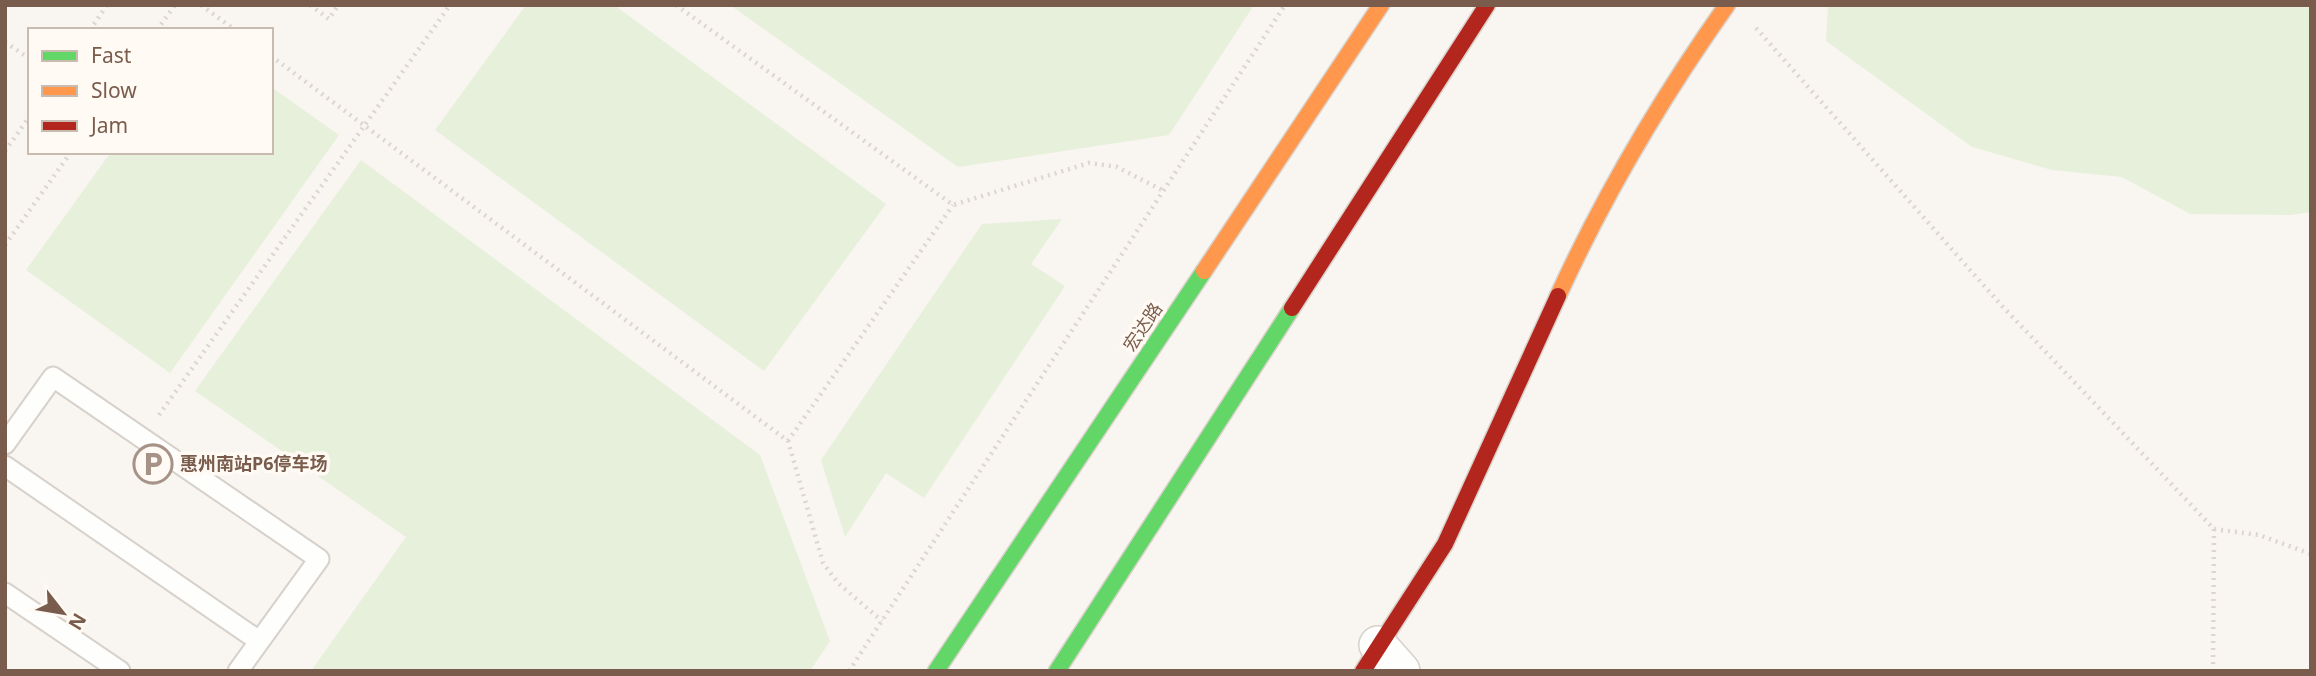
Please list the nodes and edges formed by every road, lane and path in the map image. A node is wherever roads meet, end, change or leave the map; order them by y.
1 (107, 5) edge
2 (175, 5) edge
3 (201, 5) edge
4 (310, 5) edge
5 (338, 5) edge
6 (450, 5) edge
7 (676, 5) edge
8 (1284, 5) edge
9 (1381, 5) edge
10 (1488, 5) edge
11 (1727, 5) edge
12 (1753, 24) dead end
13 (91, 28) edge
14 (158, 28) edge
15 (232, 28) edge
16 (5, 42) edge
17 (273, 57) edge
18 (28, 58) edge
19 (28, 119) edge
20 (365, 124) junction
21 (5, 151) edge
22 (70, 154) edge
23 (1164, 191) junction
24 (953, 205) junction
25 (5, 245) edge
26 (142, 438) junction
27 (789, 440) junction
28 (5, 444) edge
29 (5, 466) edge
30 (2214, 528) junction
31 (2311, 554) edge
32 (5, 593) edge
33 (882, 621) junction
34 (259, 641) junction
35 (1381, 662) edge
36 (120, 671) edge
37 (238, 671) edge
38 (849, 671) edge
39 (936, 671) edge
40 (1058, 671) edge
41 (2213, 671) edge

1 - 13 path
2 - 14 path
3 - 15 path
4 - 5 path
6 - 20 path
7 - 24 path
8 - 23 path
9 - 39 main road, 宏达路
10 - 40 main road
11 - 35 main road
12 - 30 path
16 - 18 path
17 - 20 path
19 - 21 path
20 - 26 path
20 - 27 path
22 - 25 path
23 - 24 path
23 - 33 path
24 - 27 path
26 - 28 lane
26 - 34 lane
27 - 33 path
29 - 34 lane
30 - 31 path
30 - 41 path
32 - 36 lane
33 - 38 path
34 - 37 lane

